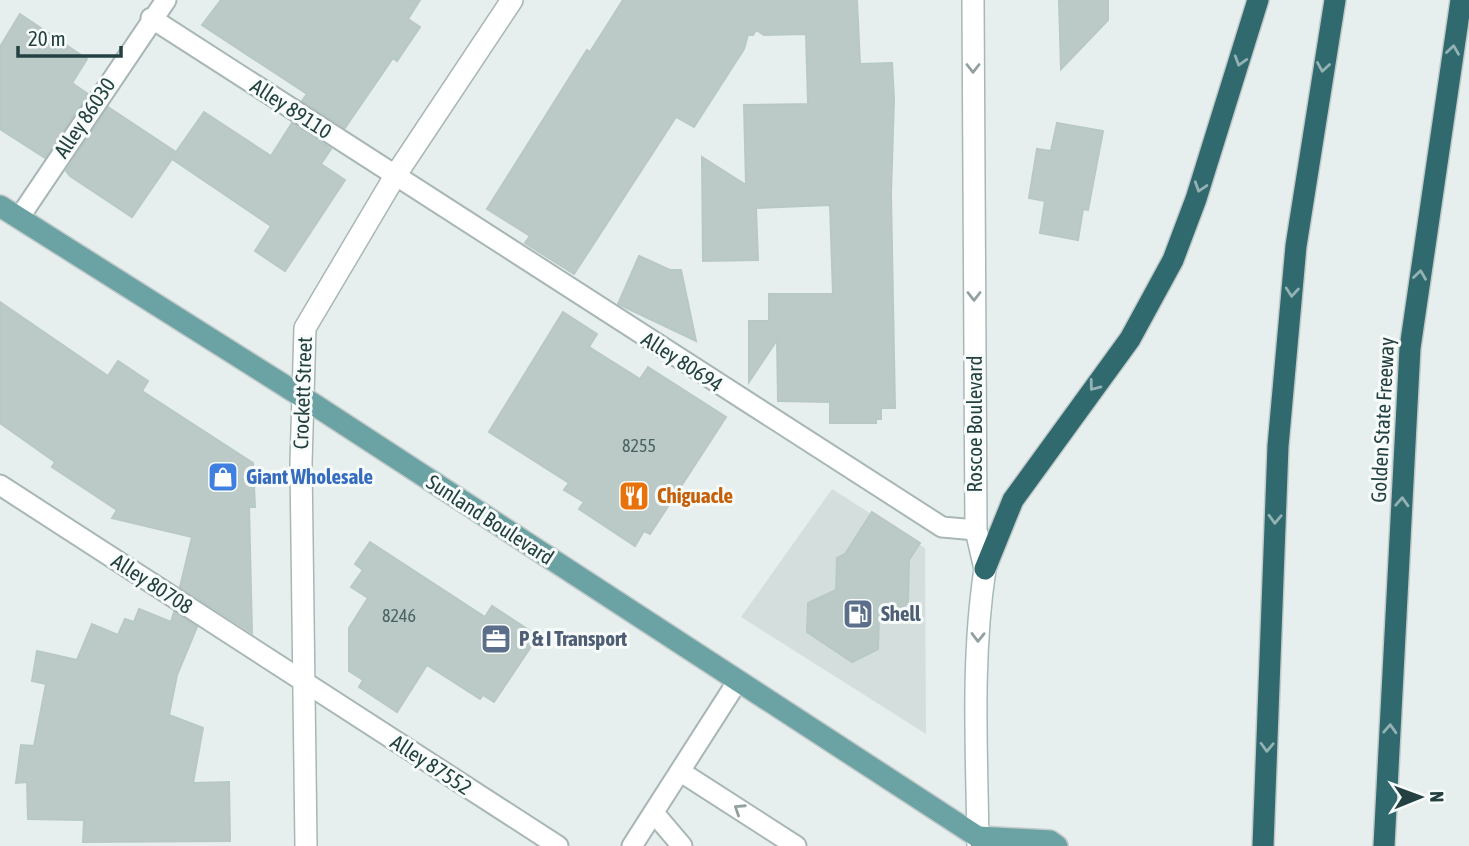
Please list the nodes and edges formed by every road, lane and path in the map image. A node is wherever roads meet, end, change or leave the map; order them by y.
1 (166, 0) edge
2 (512, 0) edge
3 (973, 0) edge
4 (1258, 0) edge
5 (1335, 0) edge
6 (1461, 0) edge
7 (151, 18) junction
8 (395, 176) junction
9 (0, 206) edge
10 (19, 218) junction
11 (301, 396) junction
12 (0, 485) edge
13 (976, 530) junction
14 (985, 569) junction
15 (737, 682) junction
16 (304, 683) junction
17 (681, 772) junction
18 (654, 813) junction
19 (980, 843) edge
20 (306, 846) edge
21 (558, 846) edge
22 (632, 846) edge
23 (682, 846) edge
24 (796, 846) edge
25 (1057, 846) edge
26 (1263, 846) edge
27 (1384, 846) edge

1 - 7 lane, Alley 86030
2 - 8 street, Crockett Street
3 -> 13 street, Roscoe Boulevard
4 -> 14 highway
5 -> 26 highway
27 -> 6 highway, Golden State Freeway
7 - 8 lane, Alley 89110
7 - 10 lane, Alley 86030
8 - 11 street, Crockett Street
8 - 13 lane, Alley 80694
9 - 10 main road, Sunland Boulevard
10 - 11 main road, Sunland Boulevard
11 - 15 main road, Sunland Boulevard
11 - 16 street, Crockett Street
12 - 16 lane, Alley 80708
13 - 14 street, Roscoe Boulevard
14 -> 19 street, Roscoe Boulevard
15 - 17 lane
15 - 19 main road, Sunland Boulevard
16 - 20 street, Crockett Street
16 - 21 lane, Alley 87552
17 - 18 lane
24 -> 17 lane
18 - 22 lane
18 - 23 lane
19 - 25 main road, Sunland Boulevard

